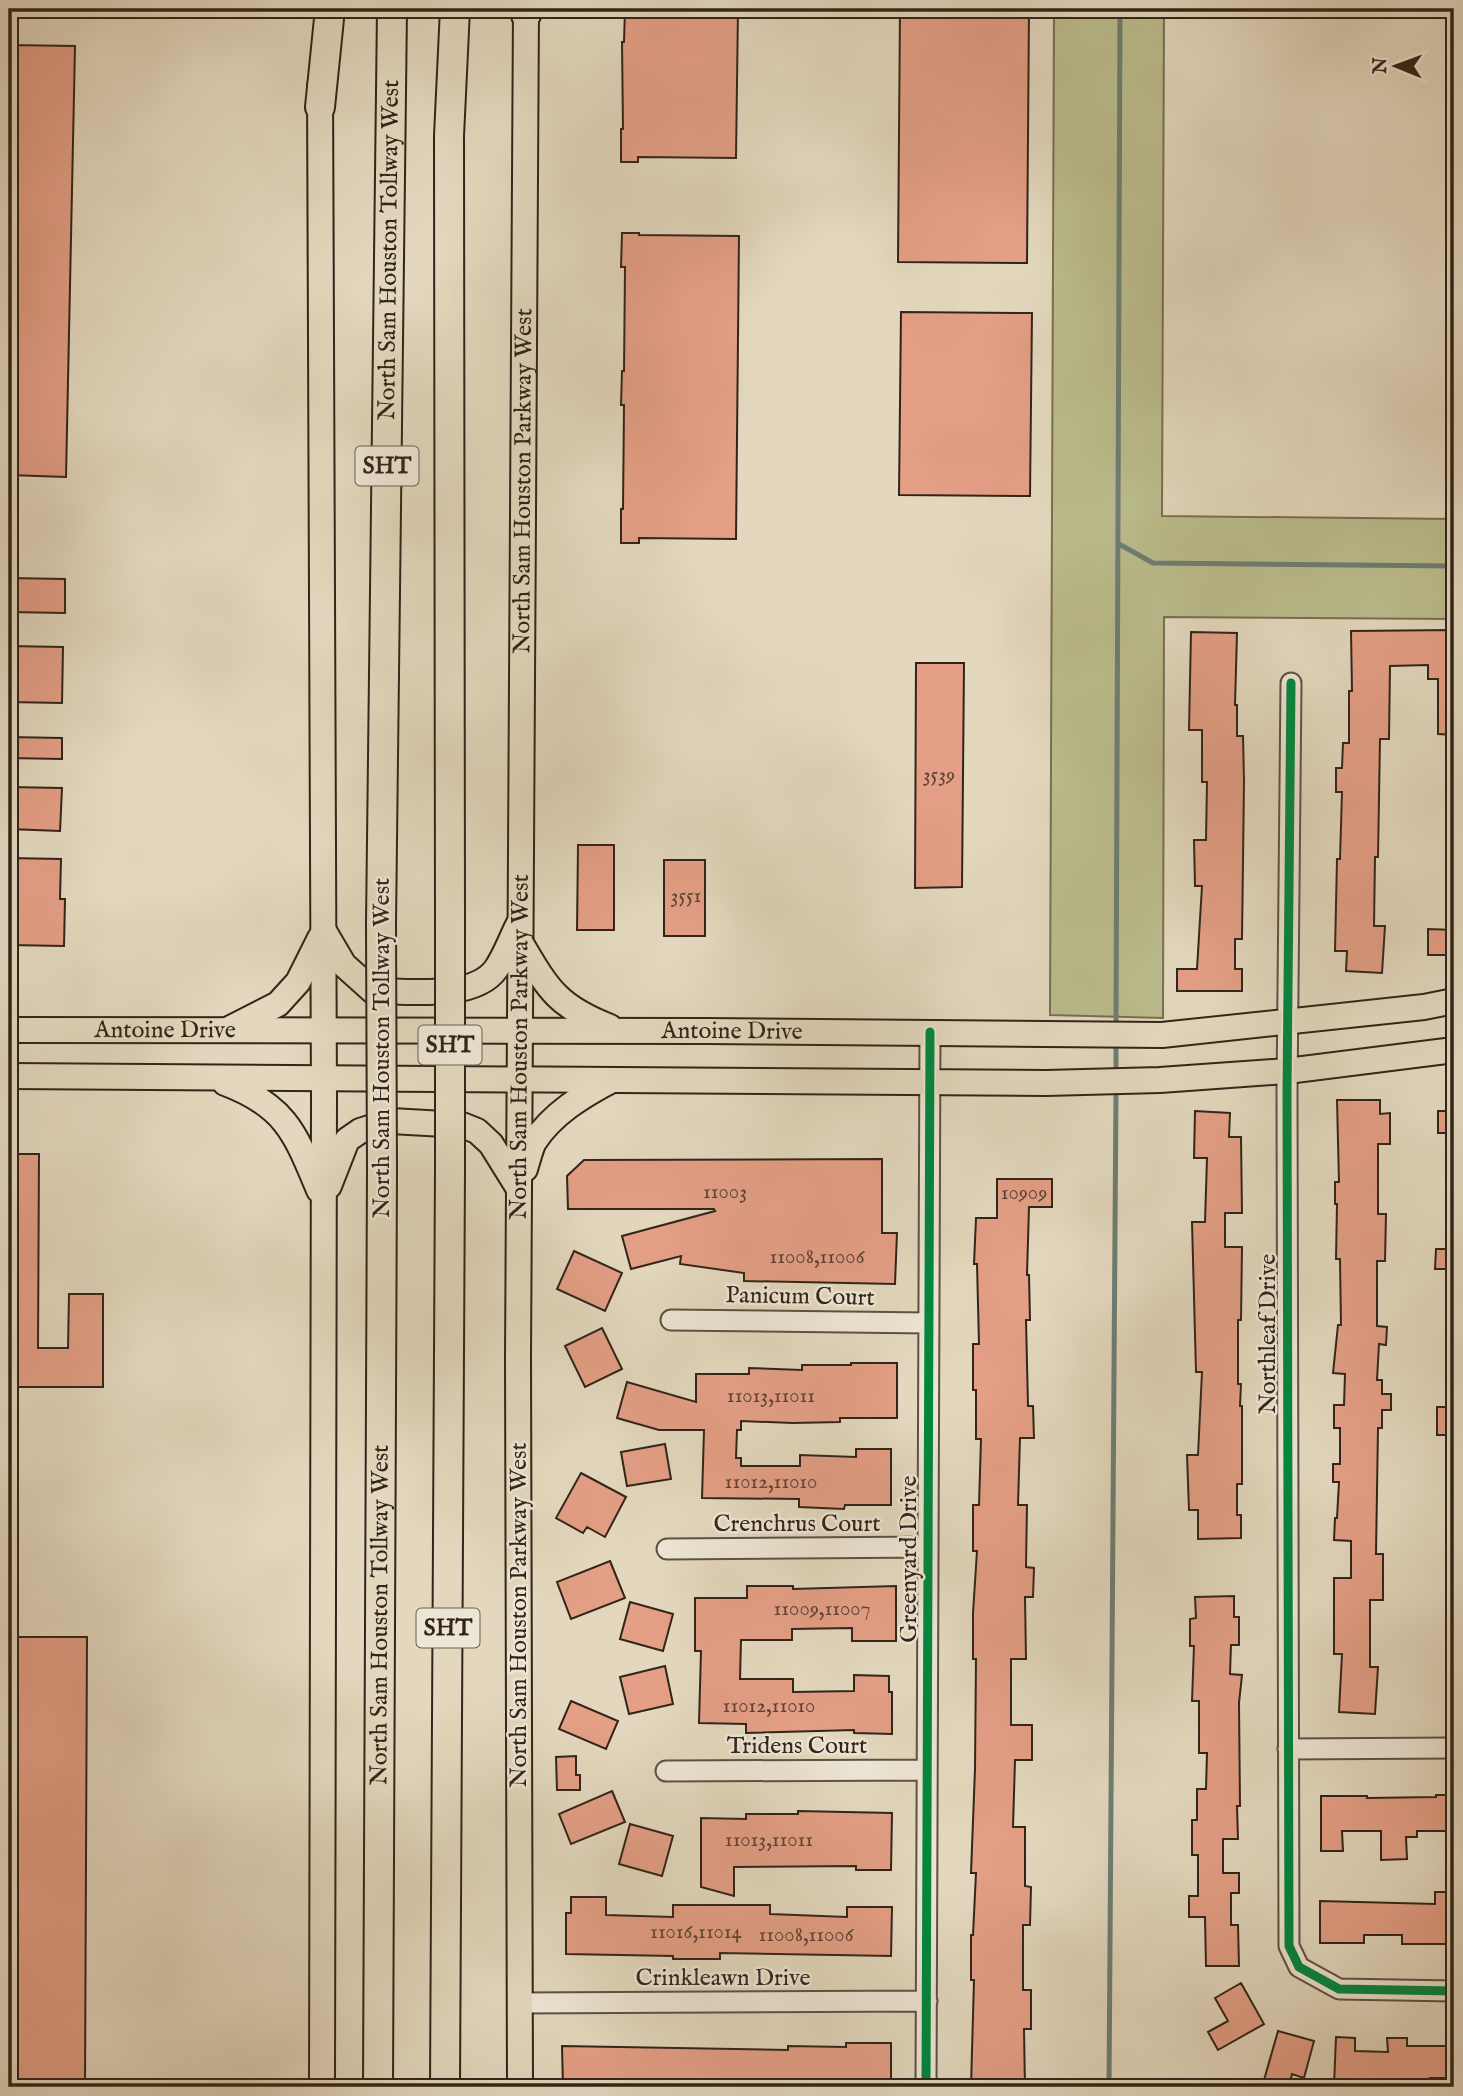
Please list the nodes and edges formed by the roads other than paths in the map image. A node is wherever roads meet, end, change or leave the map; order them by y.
1 (320, 9) edge
2 (330, 9) edge
3 (392, 9) edge
4 (440, 9) edge
5 (456, 9) edge
6 (526, 11) edge
7 (320, 107) junction
8 (449, 135) junction
9 (1291, 683) dead end
10 (521, 919) junction
11 (323, 931) junction
12 (521, 944) junction
13 (1454, 1001) edge
14 (1288, 1022) junction
15 (9, 1030) edge
16 (226, 1031) junction
17 (323, 1031) junction
18 (520, 1031) junction
19 (620, 1031) junction
20 (930, 1032) junction
21 (1454, 1050) edge
22 (1287, 1071) junction
23 (9, 1076) edge
24 (211, 1077) junction
25 (324, 1078) junction
26 (520, 1079) junction
27 (613, 1080) junction
28 (930, 1082) junction
29 (519, 1189) junction
30 (324, 1200) junction
31 (671, 1320) dead end
32 (929, 1323) junction
33 (928, 1547) junction
34 (667, 1549) dead end
35 (1454, 1748) edge
36 (1288, 1749) junction
37 (928, 1770) junction
38 (666, 1772) dead end
39 (1454, 1991) edge
40 (927, 2001) junction
41 (520, 2003) junction
42 (322, 2087) edge
43 (378, 2087) edge
44 (445, 2087) edge
45 (520, 2087) edge
46 (926, 2087) edge

1 - 7 main road
2 - 7 highway
3 - 43 highway, North Sam Houston Tollway West / SHT, bridge
4 - 8 highway, SHT
5 - 8 highway, SHT
6 - 10 main road, North Sam Houston Parkway West
7 - 11 main road
8 - 44 highway, SHT, bridge
9 - 14 street, Northleaf Drive
10 - 11 main road
10 - 12 main road, North Sam Houston Parkway West
11 - 16 main road
11 - 17 main road
12 - 18 main road, North Sam Houston Parkway West
12 - 19 main road
13 - 14 main road, Antoine Drive
14 - 20 main road, Antoine Drive
14 - 22 street, Northleaf Drive
15 - 16 main road, Antoine Drive
16 - 17 main road, Antoine Drive
17 - 18 main road, Antoine Drive
17 - 25 main road
18 - 19 main road, Antoine Drive
18 - 26 main road, North Sam Houston Parkway West
19 - 20 main road, Antoine Drive
20 - 28 street, Greenyard Drive
21 - 22 main road, Antoine Drive
22 - 28 main road, Antoine Drive
22 - 36 street, Northleaf Drive
23 - 24 main road, Antoine Drive
24 - 25 main road, Antoine Drive
24 - 30 main road
25 - 26 main road, Antoine Drive
25 - 30 main road
26 - 27 main road, Antoine Drive
26 - 29 main road, North Sam Houston Parkway West
27 - 28 main road, Antoine Drive
27 - 29 main road
28 - 32 street, Greenyard Drive
29 - 30 main road
29 - 41 main road, North Sam Houston Parkway West
30 - 42 main road
31 - 32 street, Panicum Court
32 - 33 street, Greenyard Drive
33 - 34 street, Crenchrus Court
33 - 37 street, Greenyard Drive
35 - 36 street
36 - 39 street, Northleaf Drive
37 - 38 street, Tridens Court
37 - 40 street, Greenyard Drive
40 - 41 street, Crinkleawn Drive
40 - 46 street, Greenyard Drive
41 - 45 main road, North Sam Houston Parkway West

